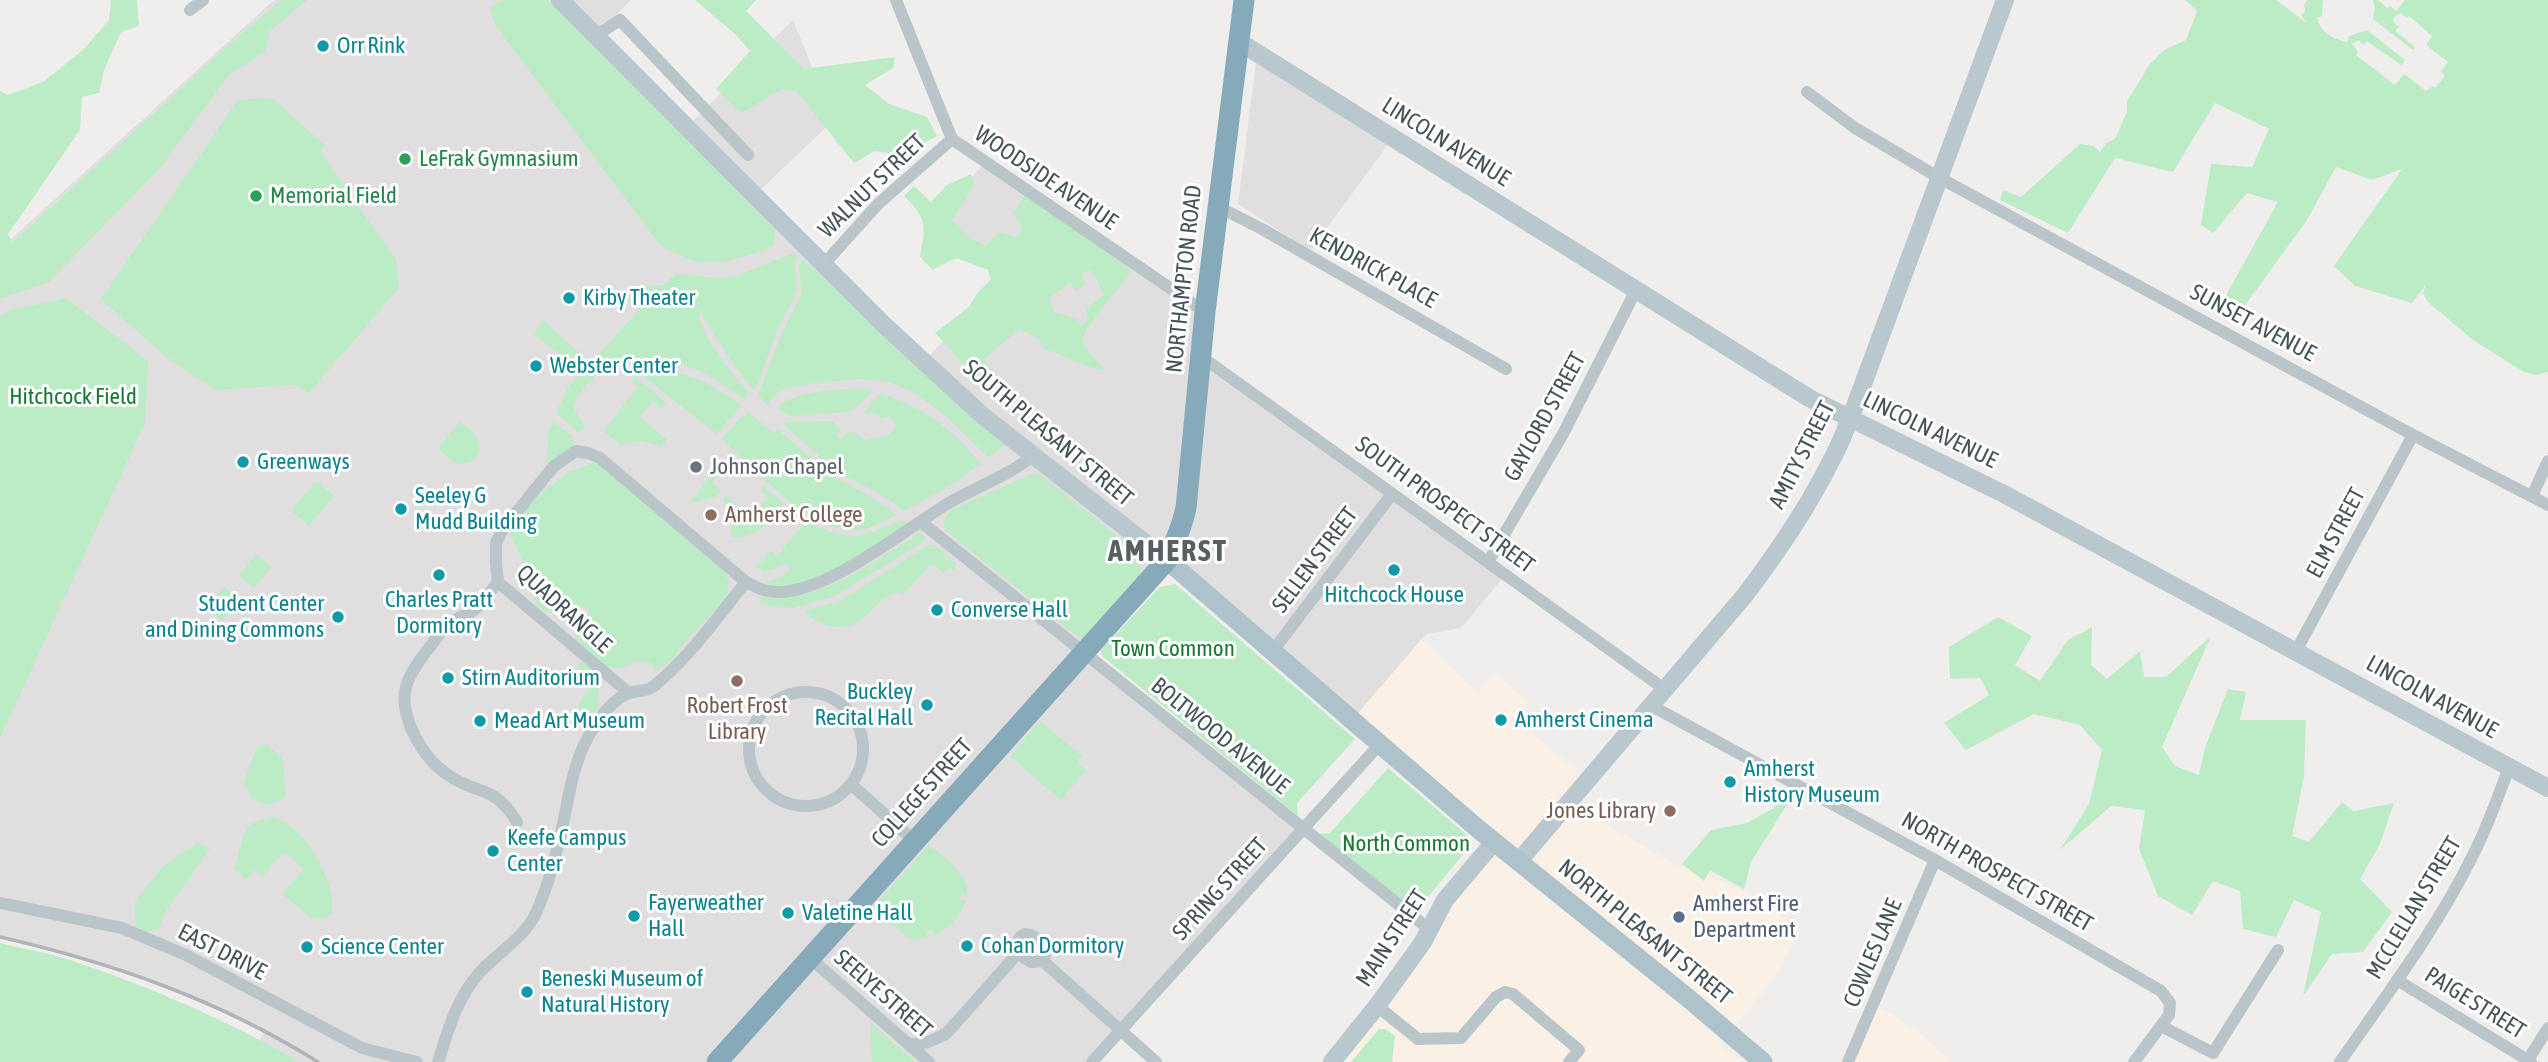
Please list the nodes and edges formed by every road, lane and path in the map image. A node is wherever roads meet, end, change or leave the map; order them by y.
1 (203, 0) edge
2 (560, 0) edge
3 (896, 0) edge
4 (1244, 0) edge
5 (2005, 0) edge
6 (190, 10) dead end
7 (595, 36) junction
8 (1238, 41) junction
9 (1807, 92) dead end
10 (952, 139) junction
11 (748, 155) dead end
12 (1938, 177) junction
13 (1217, 206) junction
14 (824, 264) junction
15 (1636, 290) junction
16 (1205, 312) junction
17 (1202, 357) junction
18 (1506, 369) dead end
19 (1849, 419) junction
20 (2413, 435) junction
21 (1032, 456) junction
22 (2548, 461) edge
23 (1392, 494) junction
24 (2532, 496) junction
25 (2548, 505) edge
26 (921, 522) junction
27 (1167, 560) junction
28 (1488, 562) junction
29 (498, 582) junction
30 (746, 582) junction
31 (2296, 651) junction
32 (1272, 652) junction
33 (1084, 653) junction
34 (1663, 688) junction
35 (629, 693) junction
36 (1650, 705) junction
37 (1380, 744) junction
38 (2509, 768) junction
39 (851, 785) junction
40 (2548, 788) edge
41 (517, 822) dead end
42 (1302, 830) junction
43 (914, 841) junction
44 (1494, 842) junction
45 (1935, 860) junction
46 (1518, 861) junction
47 (0, 903) edge
48 (1429, 929) junction
49 (2278, 950) dead end
50 (1018, 953) junction
51 (810, 958) junction
52 (1043, 961) junction
53 (2397, 979) junction
54 (1377, 1006) junction
55 (2161, 1026) junction
56 (2548, 1028) edge
57 (1120, 1030) junction
58 (909, 1045) junction
59 (1757, 1060) edge
60 (2530, 1061) edge
61 (417, 1062) edge
62 (438, 1062) edge
63 (716, 1062) edge
64 (929, 1062) edge
65 (1092, 1062) edge
66 (1156, 1062) edge
67 (1332, 1062) edge
68 (1569, 1062) edge
69 (1848, 1062) edge
70 (2134, 1062) edge
71 (2340, 1062) edge

1 - 6 street
2 - 7 main road, SOUTH PLEASANT STREET
3 - 10 street, WOODSIDE AVENUE
4 - 8 highway, NORTHAMPTON ROAD
5 - 12 main road, AMITY STREET
7 - 11 street
7 - 14 main road, SOUTH PLEASANT STREET
8 - 13 highway, NORTHAMPTON ROAD
8 - 15 main road, LINCOLN AVENUE
9 - 12 street, SUNSET AVENUE
10 - 14 street, WALNUT STREET
10 - 16 street, WOODSIDE AVENUE
12 - 19 main road, AMITY STREET
12 - 20 street, SUNSET AVENUE
13 - 16 highway, NORTHAMPTON ROAD
13 - 18 street, KENDRICK PLACE
14 - 21 main road, SOUTH PLEASANT STREET
15 - 19 main road, LINCOLN AVENUE
15 - 28 street, GAYLORD STREET
16 - 17 highway, NORTHAMPTON ROAD
17 - 23 street, SOUTH PROSPECT STREET
17 - 27 highway, NORTHAMPTON ROAD
19 - 31 main road, LINCOLN AVENUE
19 - 34 main road, AMITY STREET
20 - 24 street, SUNSET AVENUE
20 - 31 street, ELM STREET
21 - 26 street
21 - 27 main road, SOUTH PLEASANT STREET
22 - 24 street
23 - 28 street, SOUTH PROSPECT STREET
23 - 32 street, SELLEN STREET
24 - 25 street, SUNSET AVENUE
26 - 30 street
26 - 33 street, BOLTWOOD AVENUE
27 - 32 main road, SOUTH PLEASANT STREET
27 - 33 highway, COLLEGE STREET
28 - 34 street, SOUTH PROSPECT STREET
29 - 30 street, QUADRANGLE
29 - 35 street, QUADRANGLE
29 - 41 street
30 - 35 street
31 - 38 main road, LINCOLN AVENUE
32 - 37 main road, SOUTH PLEASANT STREET
33 - 42 street, BOLTWOOD AVENUE
33 - 43 highway, COLLEGE STREET
34 - 36 main road, AMITY STREET
35 - 62 street
36 - 45 street, NORTH PROSPECT STREET
36 - 46 main road, AMITY STREET
37 - 42 street, SPRING STREET
37 - 44 main road, SOUTH PLEASANT STREET
38 - 40 main road, LINCOLN AVENUE
38 - 53 street, MCCLELLAN STREET
39 - 39 street
39 - 43 street
42 - 48 street, BOLTWOOD AVENUE
42 - 57 street, SPRING STREET
43 - 51 highway, COLLEGE STREET
44 - 46 main road, NORTH PLEASANT STREET
44 - 48 main road, MAIN STREET
45 - 55 street, NORTH PROSPECT STREET
45 - 69 street, COWLES LANE
46 - 59 main road, NORTH PLEASANT STREET
47 - 61 street, EAST DRIVE
48 - 54 main road, MAIN STREET
49 - 55 street
50 - 52 street
50 - 52 street
50 - 58 street
51 - 58 street, SEELYE STREET
51 - 63 highway, COLLEGE STREET
52 - 57 street
53 - 60 street, PAIGE STREET
53 - 71 street, MCCLELLAN STREET
54 - 67 main road, MAIN STREET
54 - 68 street
55 - 70 street
56 - 60 street
57 - 65 street, SPRING STREET
57 - 66 street
58 - 64 street, SEELYE STREET

